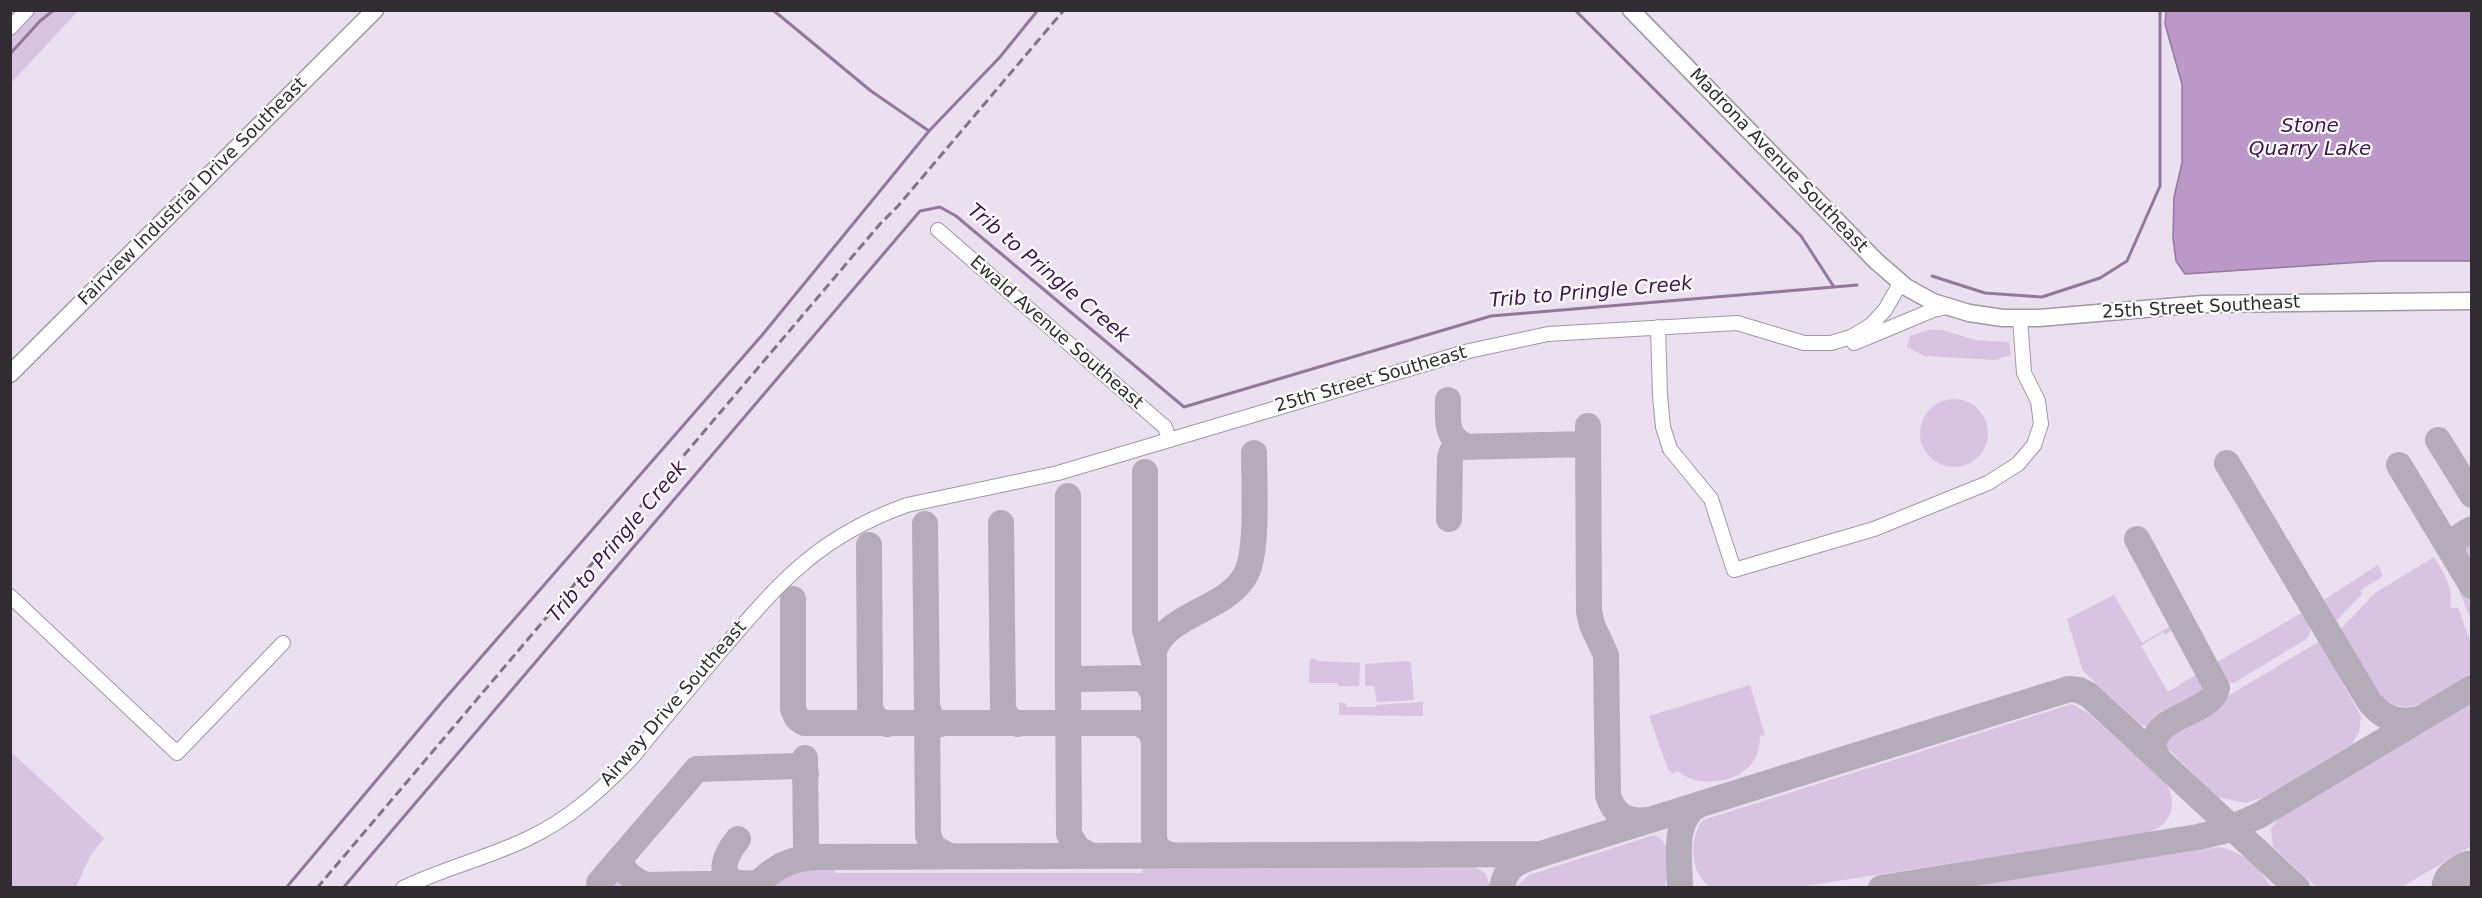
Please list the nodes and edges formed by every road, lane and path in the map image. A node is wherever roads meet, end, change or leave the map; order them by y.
1 (27, 10) edge
2 (375, 10) edge
3 (1631, 10) edge
4 (10, 28) edge
5 (938, 230) dead end
6 (1901, 282) junction
7 (2472, 301) edge
8 (1940, 304) junction
9 (2020, 318) junction
10 (1658, 327) junction
11 (1831, 343) junction
12 (10, 374) edge
13 (1169, 439) junction
14 (831, 542) joint
15 (10, 596) edge
16 (283, 643) dead end
17 (403, 888) edge

1 - 4 street
2 - 12 main road, Fairview Industrial Drive Southeast
3 - 6 main road, Madrona Avenue Southeast
5 - 13 street, Ewald Avenue Southeast
6 - 8 main road, Madrona Avenue Southeast
6 - 11 street, 25th Street Southeast
7 - 9 main road, 25th Street Southeast
8 - 9 main road, 25th Street Southeast
8 - 11 street
9 - 10 street
10 - 11 street, 25th Street Southeast
10 - 13 street, 25th Street Southeast
13 - 14 street, 25th Street Southeast
14 - 17 street, Airway Drive Southeast
15 - 16 street

